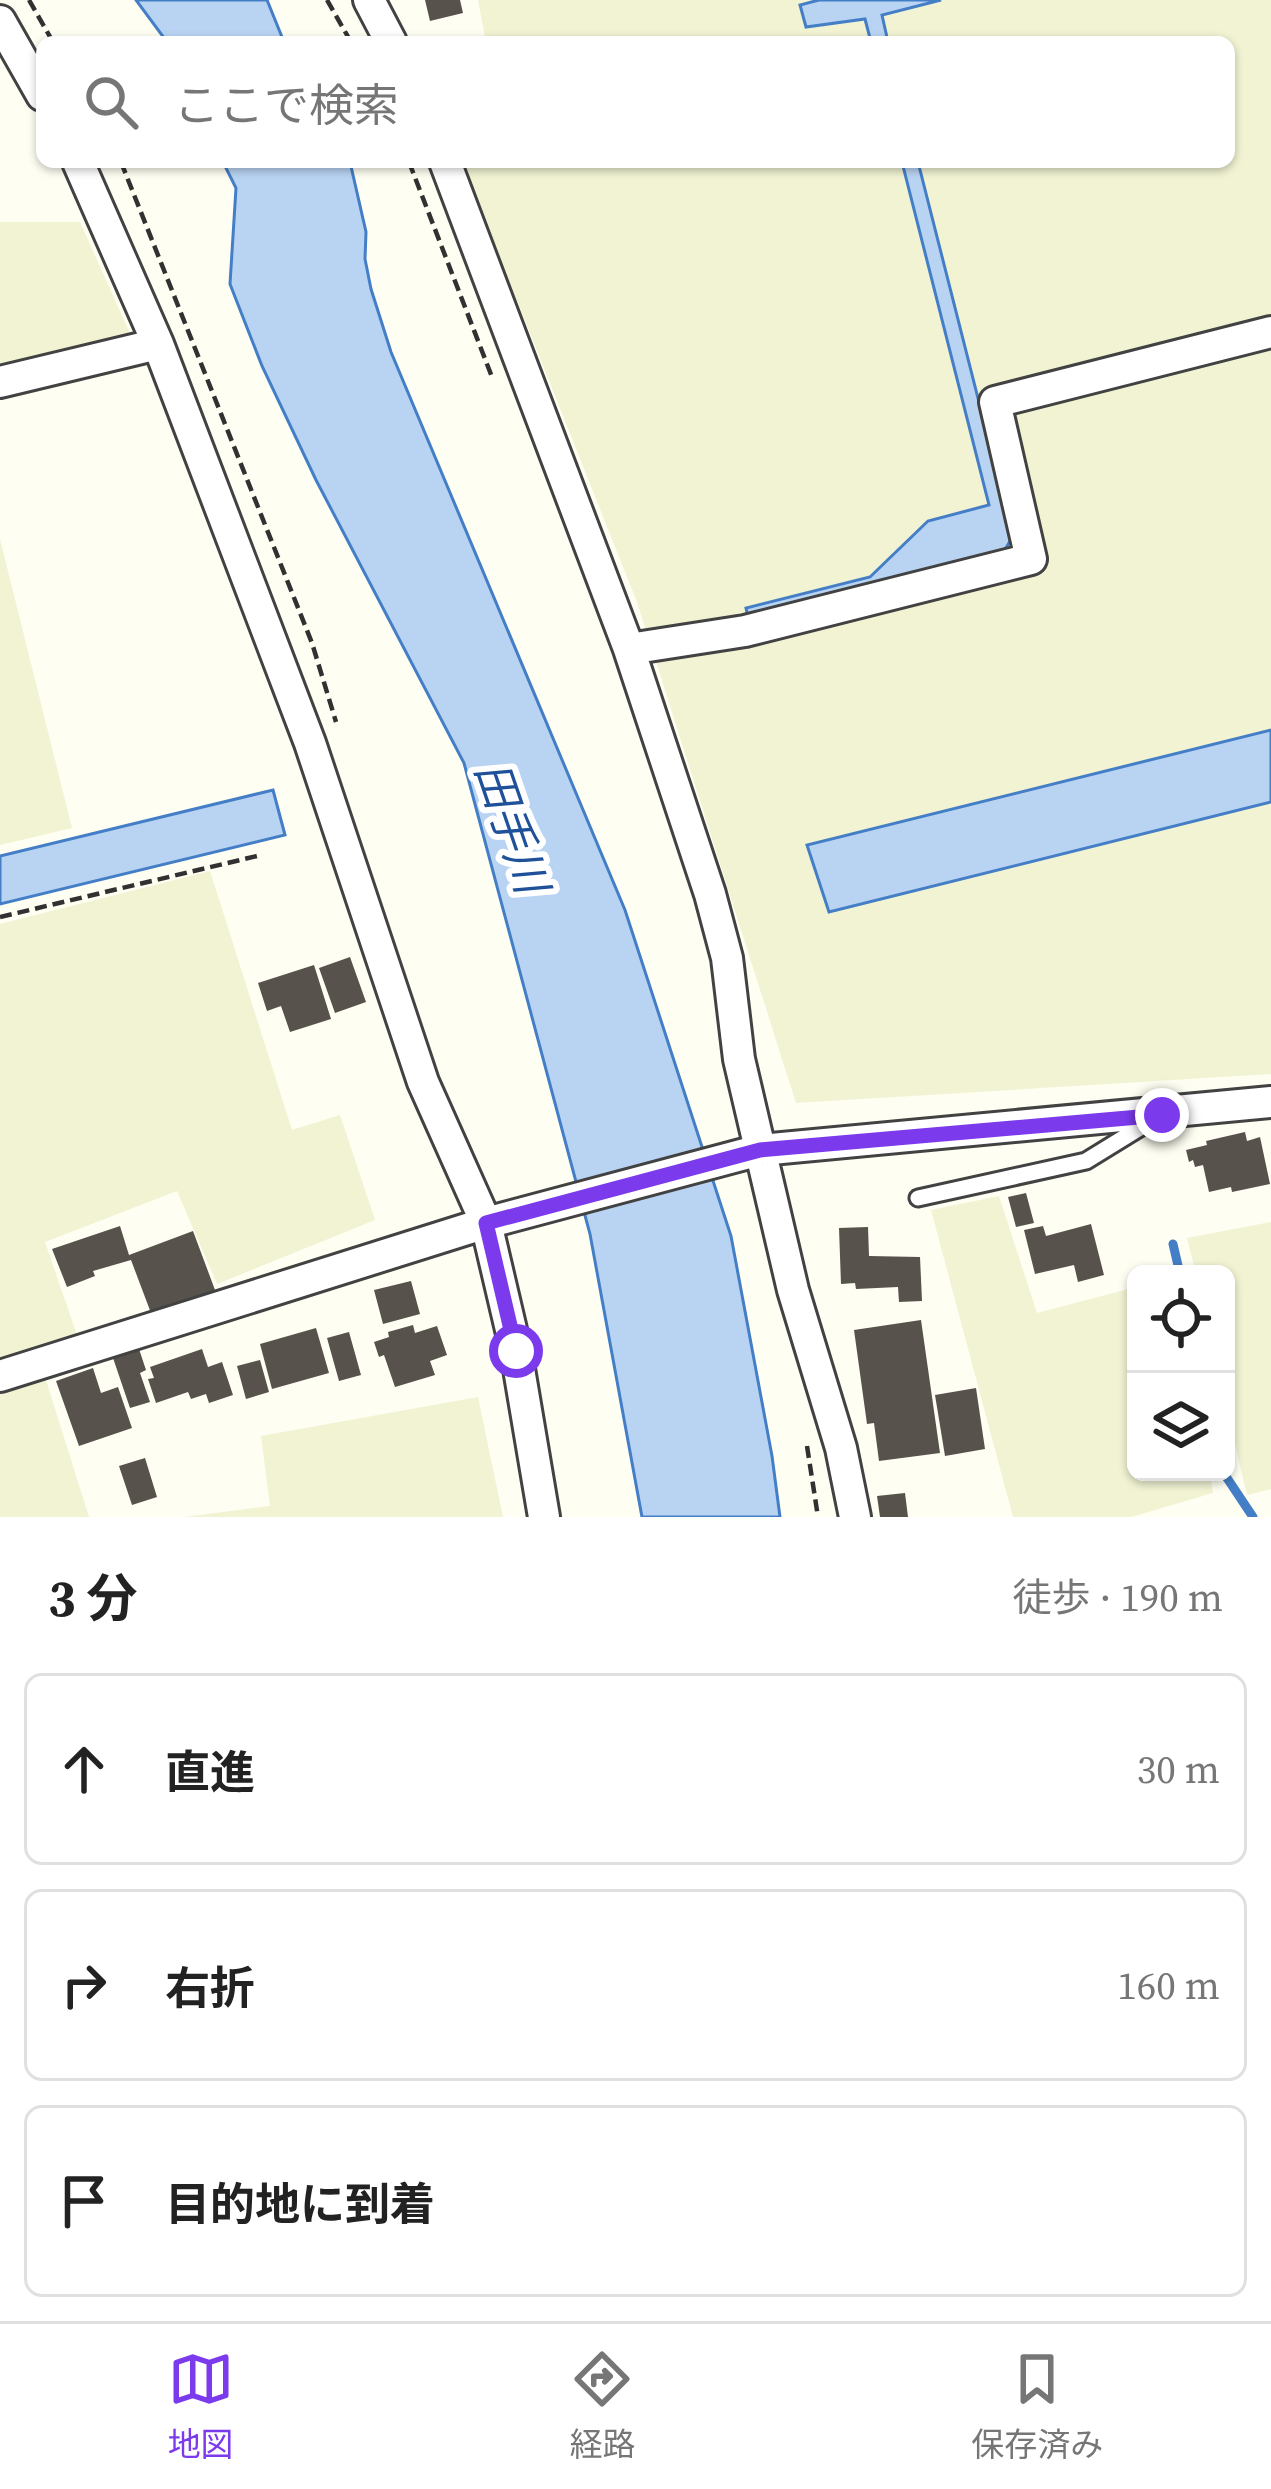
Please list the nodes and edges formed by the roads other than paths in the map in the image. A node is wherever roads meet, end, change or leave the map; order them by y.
1 (369, 0) edge
2 (0, 20) edge
3 (388, 36) edge
4 (36, 84) edge
5 (81, 168) edge
6 (447, 168) edge
7 (1271, 332) edge
8 (158, 344) junction
9 (0, 382) edge
10 (629, 650) junction
11 (1271, 1102) edge
12 (1162, 1115) junction
13 (748, 1154) junction
14 (917, 1198) dead end
15 (495, 1220) junction
16 (0, 1376) edge
17 (544, 1517) edge
18 (856, 1517) edge

1 - 3 street
2 - 4 street
5 - 8 street
6 - 10 street
7 - 10 street
8 - 9 street
8 - 15 street
10 - 13 street
11 - 12 street
12 - 13 street
12 - 14 lane
13 - 15 street
13 - 18 street
15 - 16 street
15 - 17 street

